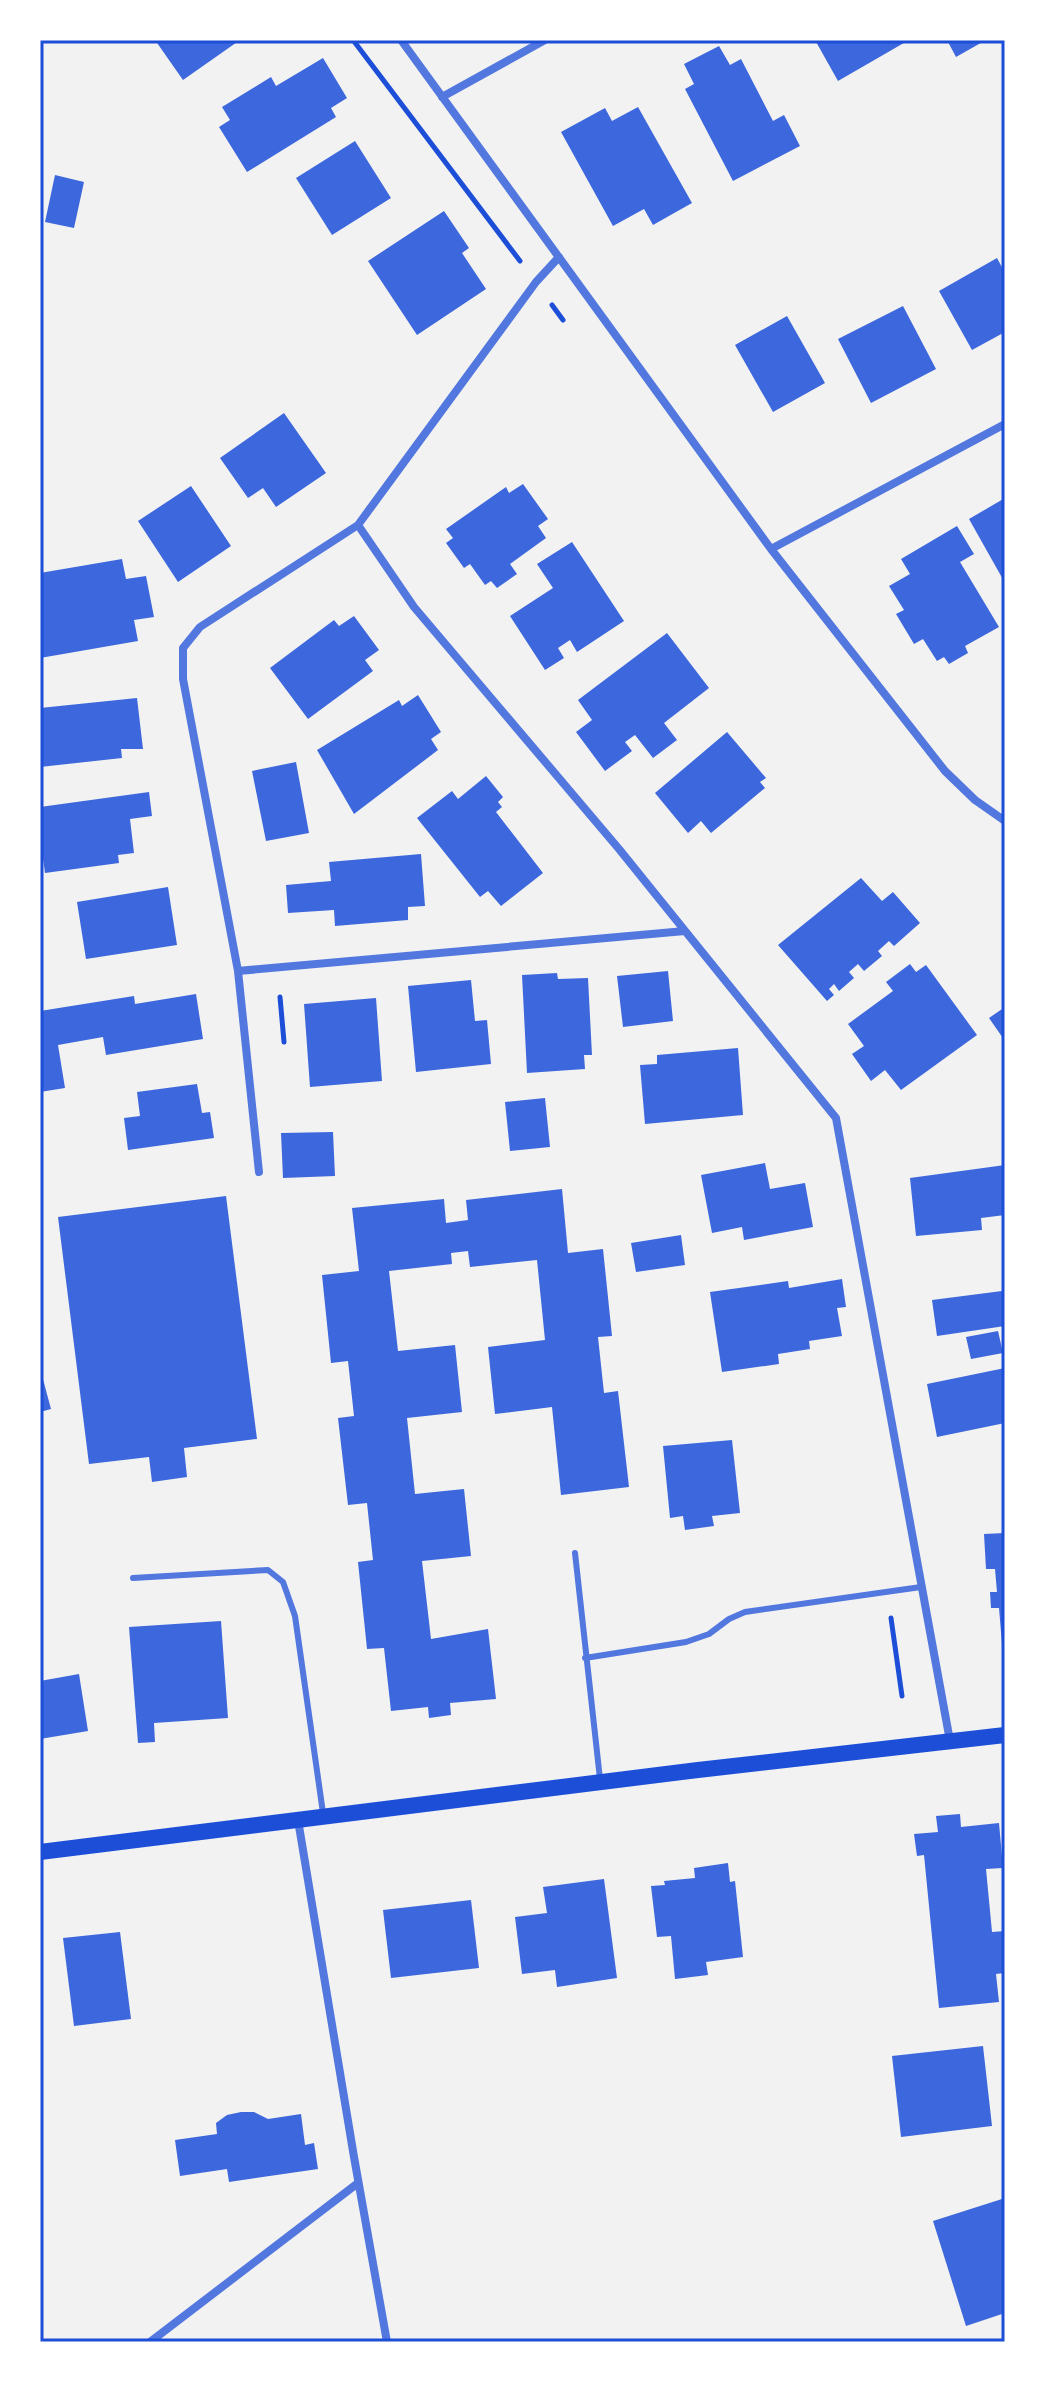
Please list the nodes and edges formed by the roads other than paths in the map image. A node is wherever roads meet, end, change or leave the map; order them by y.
1 (401, 40) edge
2 (545, 40) edge
3 (442, 97) junction
4 (559, 257) junction
5 (1005, 424) edge
6 (358, 525) junction
7 (771, 549) junction
8 (1005, 821) edge
9 (685, 931) junction
10 (238, 971) junction
11 (259, 1172) dead end
12 (575, 1553) dead end
13 (133, 1578) dead end
14 (921, 1587) junction
15 (585, 1658) junction
16 (1005, 1735) edge
17 (950, 1742) junction
18 (600, 1782) junction
19 (324, 1817) junction
20 (298, 1820) junction
21 (40, 1852) edge
22 (358, 2183) junction
23 (150, 2342) edge
24 (387, 2342) edge

1 - 3 street
2 - 3 street
3 - 4 street
4 - 6 street
4 - 7 street
5 - 7 street
6 - 9 street
6 - 10 street
7 - 8 street
9 - 10 street
9 - 14 street
10 - 11 street
12 - 15 lane
13 - 19 lane
14 - 15 lane
14 - 17 street
15 - 18 lane
16 - 17 main road
17 - 18 main road
18 - 19 main road
19 - 20 main road
20 - 21 main road
20 - 22 street
22 - 23 street
22 - 24 street

